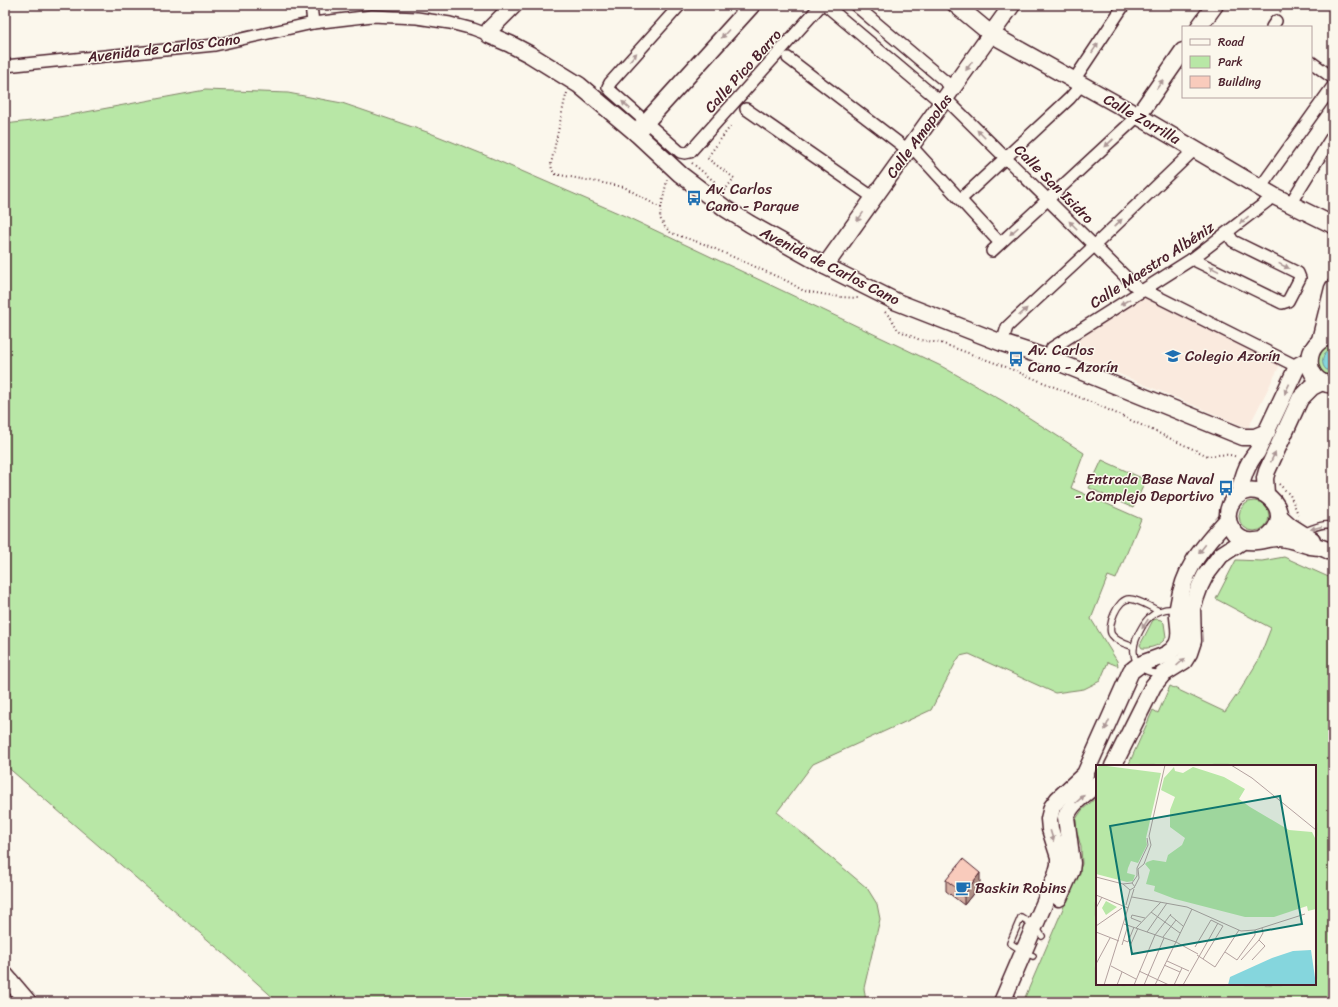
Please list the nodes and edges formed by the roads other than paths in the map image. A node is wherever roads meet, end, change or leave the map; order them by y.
1 (311, 5) edge
2 (514, 5) edge
3 (680, 5) edge
4 (752, 5) edge
5 (855, 5) edge
6 (956, 5) edge
7 (1012, 5) edge
8 (1124, 5) edge
9 (1214, 5) edge
10 (825, 6) edge
11 (371, 11) edge
12 (313, 23) junction
13 (1200, 26) edge
14 (991, 34) junction
15 (489, 35) junction
16 (1182, 51) edge
17 (788, 58) dead end
18 (1312, 63) edge
19 (5, 66) edge
20 (1333, 78) edge
21 (1077, 82) junction
22 (1333, 86) edge
23 (947, 96) junction
24 (746, 109) dead end
25 (1138, 116) junction
26 (641, 127) junction
27 (1332, 140) edge
28 (910, 148) junction
29 (1194, 150) junction
30 (685, 154) joint
31 (1006, 158) junction
32 (1267, 192) junction
33 (874, 198) junction
34 (961, 199) junction
35 (1048, 200) junction
36 (1290, 204) junction
37 (1333, 225) edge
38 (1228, 233) junction
39 (1000, 243) junction
40 (1094, 246) junction
41 (992, 251) dead end
42 (1192, 259) junction
43 (825, 266) junction
44 (1333, 288) edge
45 (1143, 291) junction
46 (1326, 338) edge
47 (1002, 343) junction
48 (1048, 358) junction
49 (1304, 363) junction
50 (1329, 385) edge
51 (1267, 432) junction
52 (1243, 437) junction
53 (1248, 458) junction
54 (1266, 494) junction
55 (1239, 495) junction
56 (1279, 516) junction
57 (1228, 519) junction
58 (1333, 526) edge
59 (1300, 533) junction
60 (1264, 539) junction
61 (1244, 540) junction
62 (1326, 550) edge
63 (1159, 611) junction
64 (1185, 613) junction
65 (1134, 647) junction
66 (1138, 666) junction
67 (1164, 674) junction
68 (1114, 765) edge
69 (1096, 785) edge
70 (1038, 931) junction
71 (1029, 954) junction
72 (5, 975) edge
73 (28, 1002) edge
74 (1002, 1002) edge
75 (1014, 1002) edge

1 - 12 street
2 - 15 street
26 -> 3 street, Avenida de Carlos Cano
4 -> 26 street
5 - 23 street
6 - 14 street, Calle Zorrilla
7 - 14 street, Calle Amapolas
21 -> 8 street
9 - 13 street
10 - 23 street
10 - 30 street, Calle Pico Barro
11 - 12 street, Avenida de Carlos Cano
11 - 15 street, Avenida de Carlos Cano
12 - 19 street, Avenida de Carlos Cano
14 - 21 street, Calle Zorrilla
14 -> 23 street, Calle Amapolas
15 - 26 street, Avenida de Carlos Cano
25 -> 16 street
17 - 28 street
18 - 20 street
21 - 25 street, Calle Zorrilla
21 - 31 street
22 - 32 street, Calle Maestro Albéniz
23 - 28 street, Calle Amapolas
31 -> 23 street, Calle San Isidro
24 - 33 street
25 - 29 street, Calle Zorrilla
25 -> 35 street
26 - 30 street, Avenida de Carlos Cano
26 - 43 street, Avenida de Carlos Cano
27 - 36 street
28 - 33 street, Calle Amapolas
28 - 34 street
29 - 32 street, Calle Zorrilla
40 -> 29 street
31 - 34 street
31 - 35 street, Calle San Isidro
32 - 36 street, Calle Zorrilla
32 -> 38 street, Calle Maestro Albéniz
33 -> 43 street, Calle Amapolas
34 - 39 street
35 -> 39 street
40 -> 35 street, Calle San Isidro
36 - 37 street, Calle Zorrilla
38 - 42 street, Calle Maestro Albéniz
38 -> 42 street
39 - 41 street
40 - 45 street, Calle San Isidro
47 -> 40 street
42 - 45 street, Calle Maestro Albéniz
43 - 47 street, Avenida de Carlos Cano
44 - 46 street
45 -> 48 street, Calle Maestro Albéniz
45 - 49 street, Calle San Isidro
46 - 49 street
47 - 48 street, Avenida de Carlos Cano
48 - 52 street, Avenida de Carlos Cano
49 - 50 street
49 -> 51 street
54 -> 50 street
51 - 52 street
51 - 53 street
52 - 53 street
53 - 55 street
54 - 55 street
54 - 56 street
55 - 57 street
56 - 59 street
56 - 60 street
57 - 61 street
57 -> 64 street
58 -> 59 lane
59 - 62 street
60 - 61 street
60 - 62 street
61 - 64 street
63 - 64 lane
63 -> 65 lane
63 - 65 lane
64 - 66 street
67 -> 64 street
65 - 66 lane
66 - 67 lane
66 -> 70 street
67 - 68 street
70 -> 69 street
70 - 71 street
70 - 71 lane
71 - 74 street
71 - 75 street
72 - 73 street

